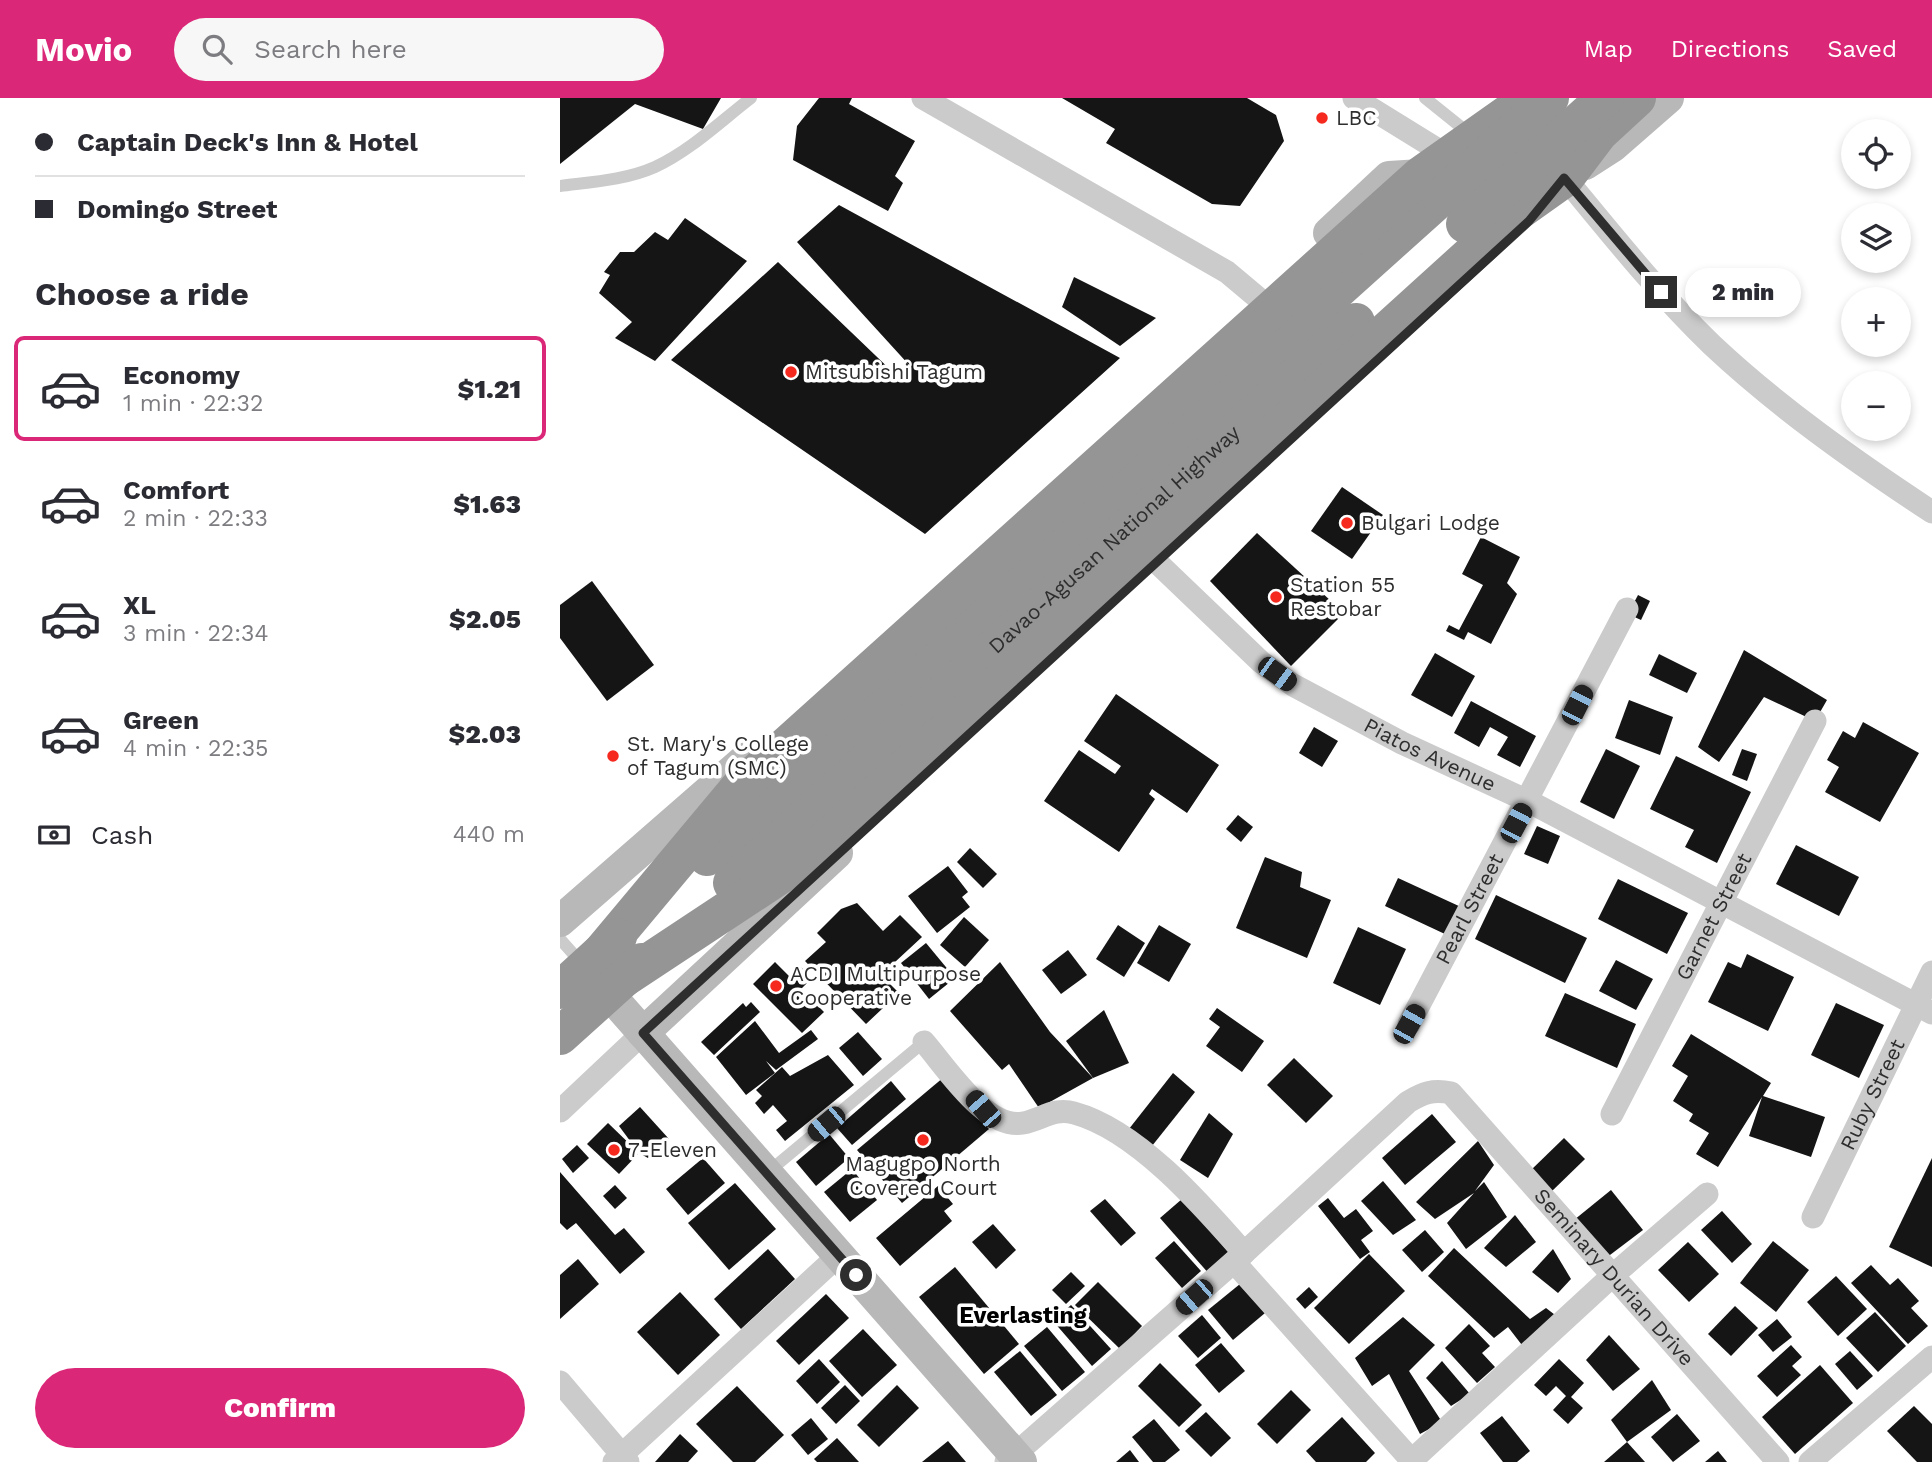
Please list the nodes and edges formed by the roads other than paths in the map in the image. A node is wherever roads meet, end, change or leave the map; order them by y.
1 (751, 98) edge
2 (923, 98) edge
3 (1354, 98) edge
4 (1425, 98) edge
5 (1605, 98) edge
6 (1637, 98) edge
7 (1668, 98) edge
8 (1533, 99) edge
9 (1455, 171) junction
10 (1564, 178) junction
11 (560, 186) edge
12 (1258, 298) junction
13 (1076, 474) junction
14 (1932, 512) edge
15 (1151, 557) junction
16 (1626, 609) dead end
17 (1815, 721) dead end
18 (1528, 800) junction
19 (1723, 900) junction
20 (560, 921) edge
21 (560, 939) edge
22 (1932, 972) edge
23 (595, 977) edge
24 (1924, 1009) edge
25 (1409, 1024) dead end
26 (643, 1033) junction
27 (560, 1035) edge
28 (924, 1042) joint
29 (560, 1111) edge
30 (1612, 1114) dead end
31 (766, 1173) junction
32 (1707, 1194) dead end
33 (1813, 1217) dead end
34 (839, 1255) junction
35 (1239, 1258) junction
36 (1611, 1277) junction
37 (1932, 1357) edge
38 (560, 1382) edge
39 (622, 1460) edge
40 (1014, 1460) edge
41 (1412, 1461) edge
42 (1778, 1462) edge
43 (1811, 1462) edge

1 - 11 lane
2 - 12 street
3 - 9 street
4 - 9 lane
5 - 9 highway, Davao-Agusan National Highway, bridge
6 - 10 highway, Davao-Agusan National Highway
7 - 10 street
8 - 9 highway, Davao-Agusan National Highway, bridge
8 - 9 highway, Davao-Agusan National Highway
8 - 10 highway
9 - 10 highway
9 - 12 street
9 - 13 highway, Davao-Agusan National Highway
9 - 23 highway, Davao-Agusan National Highway
10 - 14 street
10 - 15 highway, Davao-Agusan National Highway
12 - 13 street
13 - 20 street
13 - 23 highway, Davao-Agusan National Highway
15 - 18 street, Piatos Avenue
15 - 23 highway, Davao-Agusan National Highway
15 - 26 street
16 - 18 street, Pearl Street
17 - 19 street, Garnet Street
18 - 19 street, Piatos Avenue
18 - 25 street, Pearl Street
19 - 24 street, Piatos Avenue
19 - 30 street, Garnet Street
21 - 23 lane
22 - 24 street, Ruby Street
23 - 26 street
23 - 27 highway, Davao-Agusan National Highway
24 - 33 street, Ruby Street
26 - 29 street
26 - 31 street
28 - 31 lane
28 - 35 street
31 - 34 street
32 - 36 street
34 - 39 street
34 - 40 street
35 - 36 street, Seminary Durian Drive
35 - 40 street
35 - 41 street
36 - 41 street
36 - 42 street, Seminary Durian Drive
37 - 43 street
38 - 39 street

